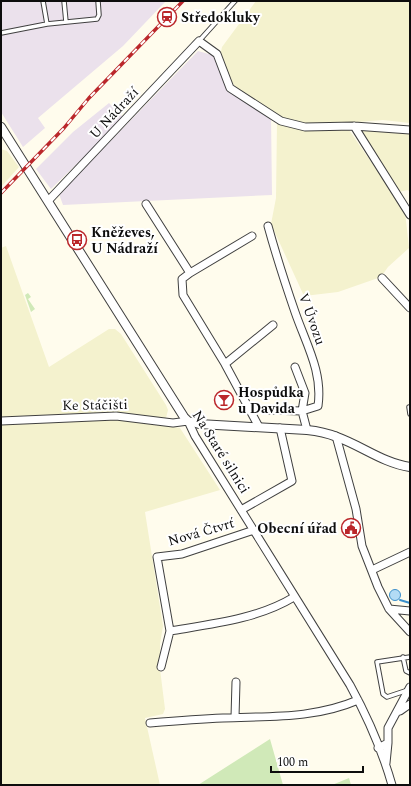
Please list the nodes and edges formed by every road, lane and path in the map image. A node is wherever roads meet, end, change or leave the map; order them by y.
1 (43, 1) edge
2 (64, 1) edge
3 (98, 1) edge
4 (235, 1) edge
5 (66, 22) junction
6 (47, 24) junction
7 (1, 33) edge
8 (199, 41) junction
9 (354, 126) junction
10 (1, 128) edge
11 (410, 130) edge
12 (10, 142) junction
13 (1, 143) edge
14 (48, 202) junction
15 (146, 204) dead end
16 (410, 214) edge
17 (268, 226) dead end
18 (252, 236) dead end
19 (190, 273) junction
20 (382, 278) dead end
21 (410, 308) edge
22 (273, 325) dead end
23 (225, 364) junction
24 (295, 367) dead end
25 (409, 407) dead end
26 (268, 410) dead end
27 (302, 411) junction
28 (410, 414) edge
29 (1, 421) edge
30 (188, 421) junction
31 (259, 427) junction
32 (280, 428) junction
33 (306, 430) junction
34 (336, 436) junction
35 (410, 467) edge
36 (242, 510) junction
37 (254, 530) junction
38 (410, 552) edge
39 (372, 570) junction
40 (294, 597) junction
41 (389, 609) junction
42 (410, 612) edge
43 (170, 631) junction
44 (410, 632) edge
45 (403, 657) junction
46 (410, 657) edge
47 (161, 667) dead end
48 (410, 673) edge
49 (236, 682) dead end
50 (410, 687) edge
51 (410, 690) edge
52 (358, 700) junction
53 (410, 704) edge
54 (398, 712) junction
55 (235, 717) junction
56 (150, 723) dead end
57 (388, 743) junction
58 (378, 748) junction
59 (386, 766) junction
60 (392, 785) edge

1 - 6 lane
2 - 5 lane
3 - 5 lane
4 - 8 lane
5 - 6 lane
6 - 7 lane
8 - 9 street
8 - 14 street, U Nádraží
9 - 11 street
9 - 16 street
10 - 12 street, Na Staré silnici
12 - 13 street
12 - 14 street, Na Staré silnici
14 - 30 street, Na Staré silnici
15 - 19 street
17 - 27 street, V Úvozu
18 - 19 street
19 - 23 street
20 - 21 street
22 - 23 street
23 - 31 street
24 - 27 street
25 - 28 lane
26 - 27 street
27 - 33 street
29 - 30 street, Ke Stáčišti
30 - 31 street
30 - 36 street, Na Staré silnici
31 - 32 street
32 - 33 street
32 - 36 street
33 - 34 street
34 - 35 street
34 - 39 street
36 - 37 street, Na Staré silnici
37 - 40 street, Na Staré silnici
37 - 43 street, Nová Čtvrť
38 - 39 street
39 - 41 street
40 - 43 street
40 - 52 street, Na Staré silnici
41 - 42 street
41 - 44 street
43 - 47 street, Nová Čtvrť
45 - 46 lane
45 - 48 lane
45 - 51 lane
49 - 55 street
50 - 51 street
51 - 54 street
52 - 55 street
52 - 58 street, Na Staré silnici
53 - 54 street
54 - 57 street
55 - 56 street
57 - 58 street
57 - 59 street
58 - 59 street, Na Staré silnici
59 - 60 street, Na Staré silnici

